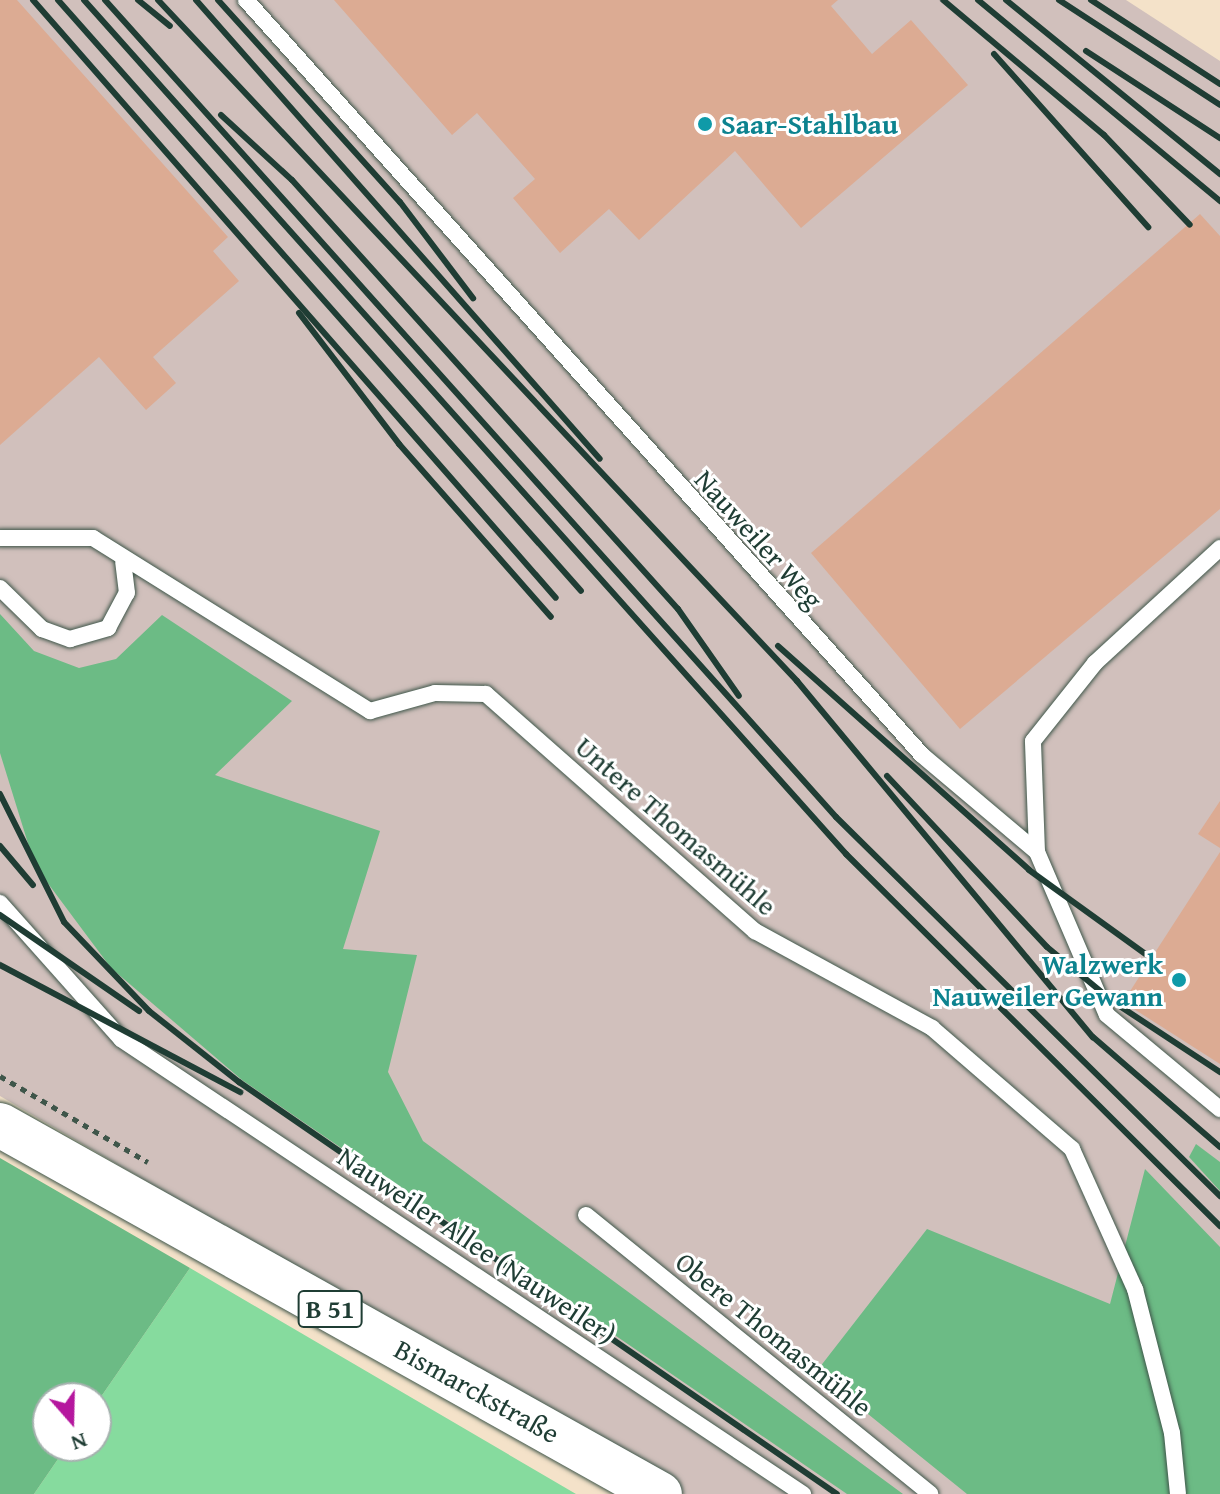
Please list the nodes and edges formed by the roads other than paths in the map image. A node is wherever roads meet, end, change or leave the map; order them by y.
1 (246, 0) edge
2 (0, 538) edge
3 (1220, 548) edge
4 (123, 562) junction
5 (0, 588) edge
6 (1037, 852) junction
7 (0, 903) edge
8 (1220, 1109) edge
9 (0, 1125) edge
10 (586, 1215) dead end
11 (660, 1494) edge
12 (803, 1494) edge
13 (930, 1494) edge
14 (1178, 1494) edge

1 - 6 lane, Nauweiler Weg
2 - 4 lane, Untere Thomasmühle
3 - 6 lane
4 - 5 lane
4 - 14 lane, Untere Thomasmühle
6 - 8 lane, Nauweiler Weg
7 - 12 lane, Nauweiler Allee (Nauweiler)
9 - 11 main road, Bismarckstraße / B 51
10 - 13 lane, Obere Thomasmühle

